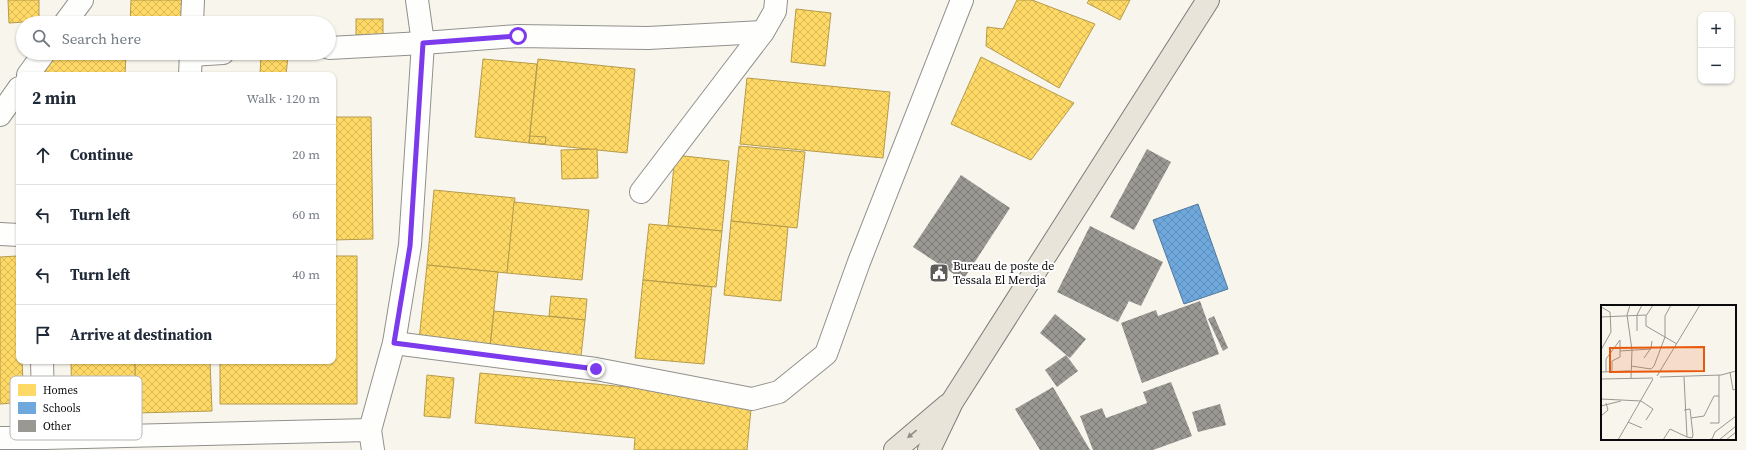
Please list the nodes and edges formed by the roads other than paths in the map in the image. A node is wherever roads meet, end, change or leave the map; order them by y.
1 (82, 0) edge
2 (192, 0) edge
3 (417, 0) edge
4 (776, 0) edge
5 (962, 0) edge
6 (1208, 0) edge
7 (70, 16) edge
8 (192, 16) edge
9 (763, 32) junction
10 (423, 43) junction
11 (336, 48) edge
12 (39, 60) edge
13 (30, 72) edge
14 (16, 92) edge
15 (0, 115) edge
16 (641, 192) dead end
17 (0, 234) edge
18 (16, 235) edge
19 (394, 343) junction
20 (42, 364) edge
21 (42, 376) edge
22 (952, 402) junction
23 (142, 439) edge
24 (372, 440) edge
25 (895, 450) edge
26 (929, 450) edge

1 - 7 street
2 - 8 street
3 - 10 street
4 - 9 street
5 - 19 street
6 - 22 main road
9 - 10 street
9 - 16 street
10 - 11 street
10 - 19 street
12 - 13 street
14 - 15 street
17 - 18 street
19 - 24 street
20 - 21 street
22 -> 25 main road
22 - 26 main road
23 - 24 street

